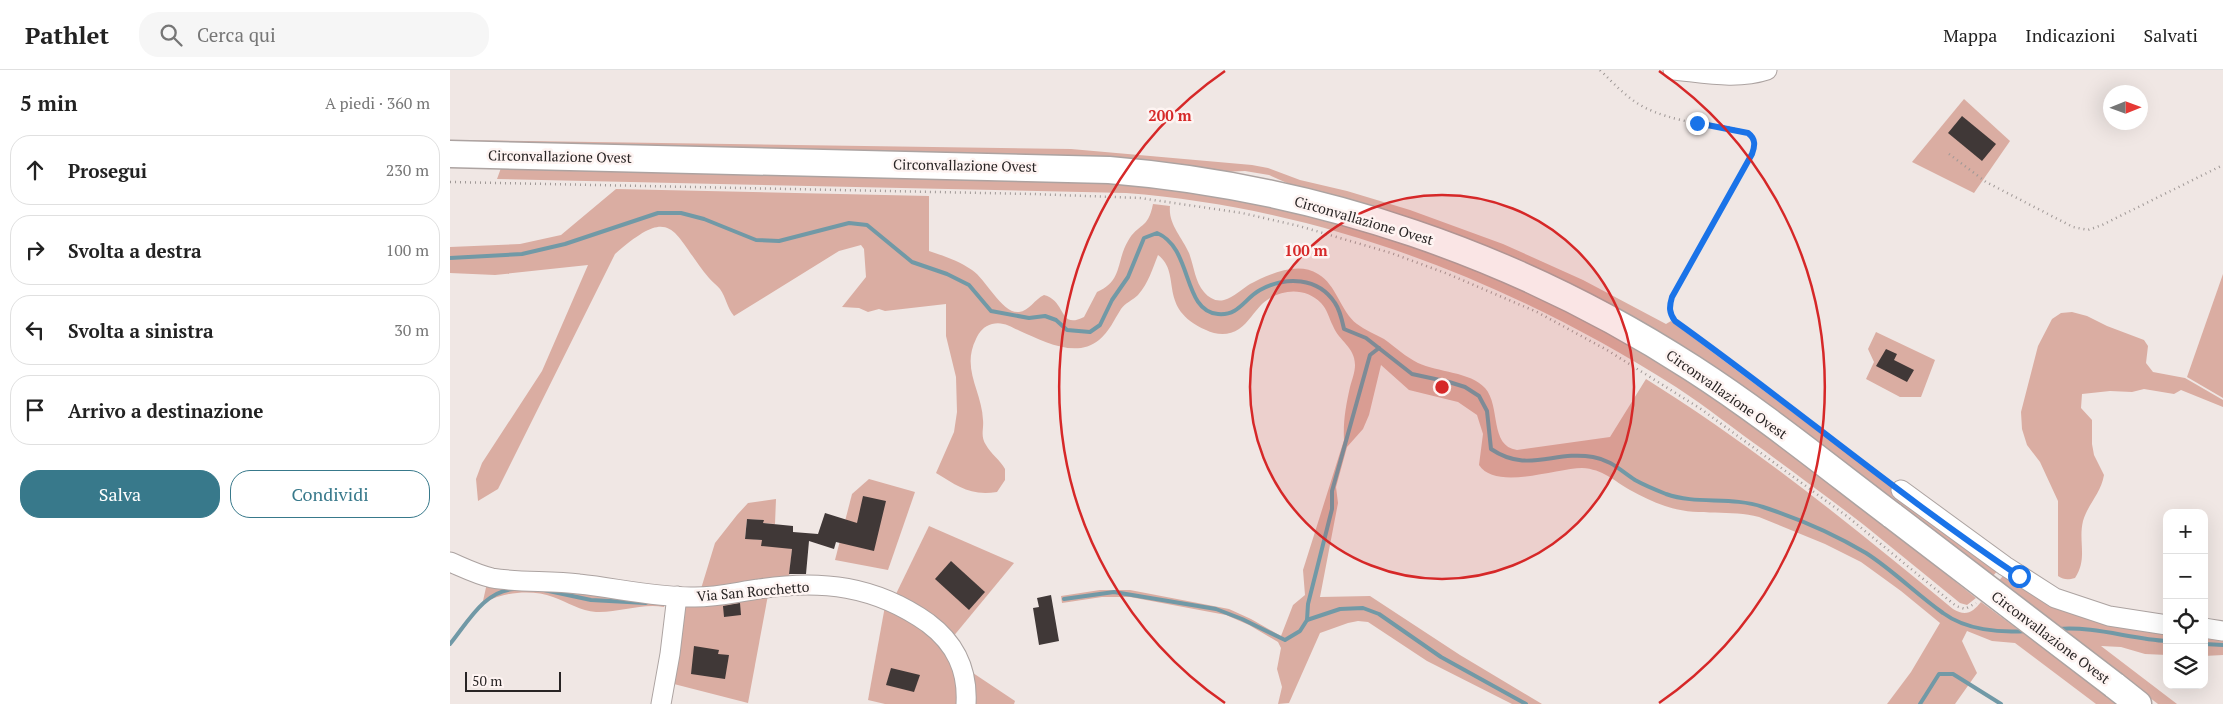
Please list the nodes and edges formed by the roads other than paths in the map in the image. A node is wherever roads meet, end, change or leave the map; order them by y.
1 (1674, 70) edge
2 (1767, 70) edge
3 (450, 154) edge
4 (1901, 490) road end
5 (450, 562) edge
6 (676, 596) junction
7 (2163, 624) edge
8 (2208, 628) edge
9 (2223, 630) edge
10 (661, 704) edge
11 (966, 704) edge
12 (2138, 704) edge

1 - 2 street
3 - 12 highway, Circonvallazione Ovest, bridge
4 - 7 street
5 - 6 street, Via San Rocchetto
6 - 10 street
6 - 11 street, Via San Rocchetto
8 - 9 street

